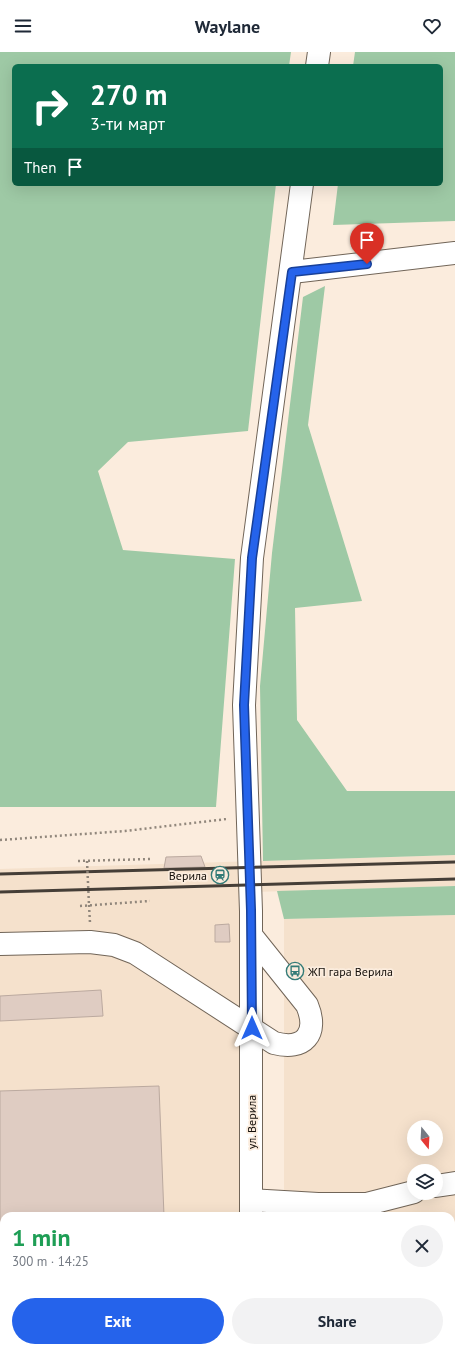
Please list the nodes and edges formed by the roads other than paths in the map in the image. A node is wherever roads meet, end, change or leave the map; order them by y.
1 (319, 52) edge
2 (317, 64) edge
3 (302, 186) edge
4 (455, 253) edge
5 (292, 272) junction
6 (251, 935) junction
7 (0, 944) edge
8 (252, 1028) junction
9 (455, 1183) edge
10 (443, 1185) edge
11 (407, 1194) edge
12 (251, 1208) edge

1 - 2 street
3 - 5 street, ул. Верила
4 - 5 street
5 - 6 street, ул. Верила
6 - 8 street, ул. Верила
6 - 8 street
7 - 8 street
8 - 12 street, ул. Верила
9 - 10 street
11 - 12 street

